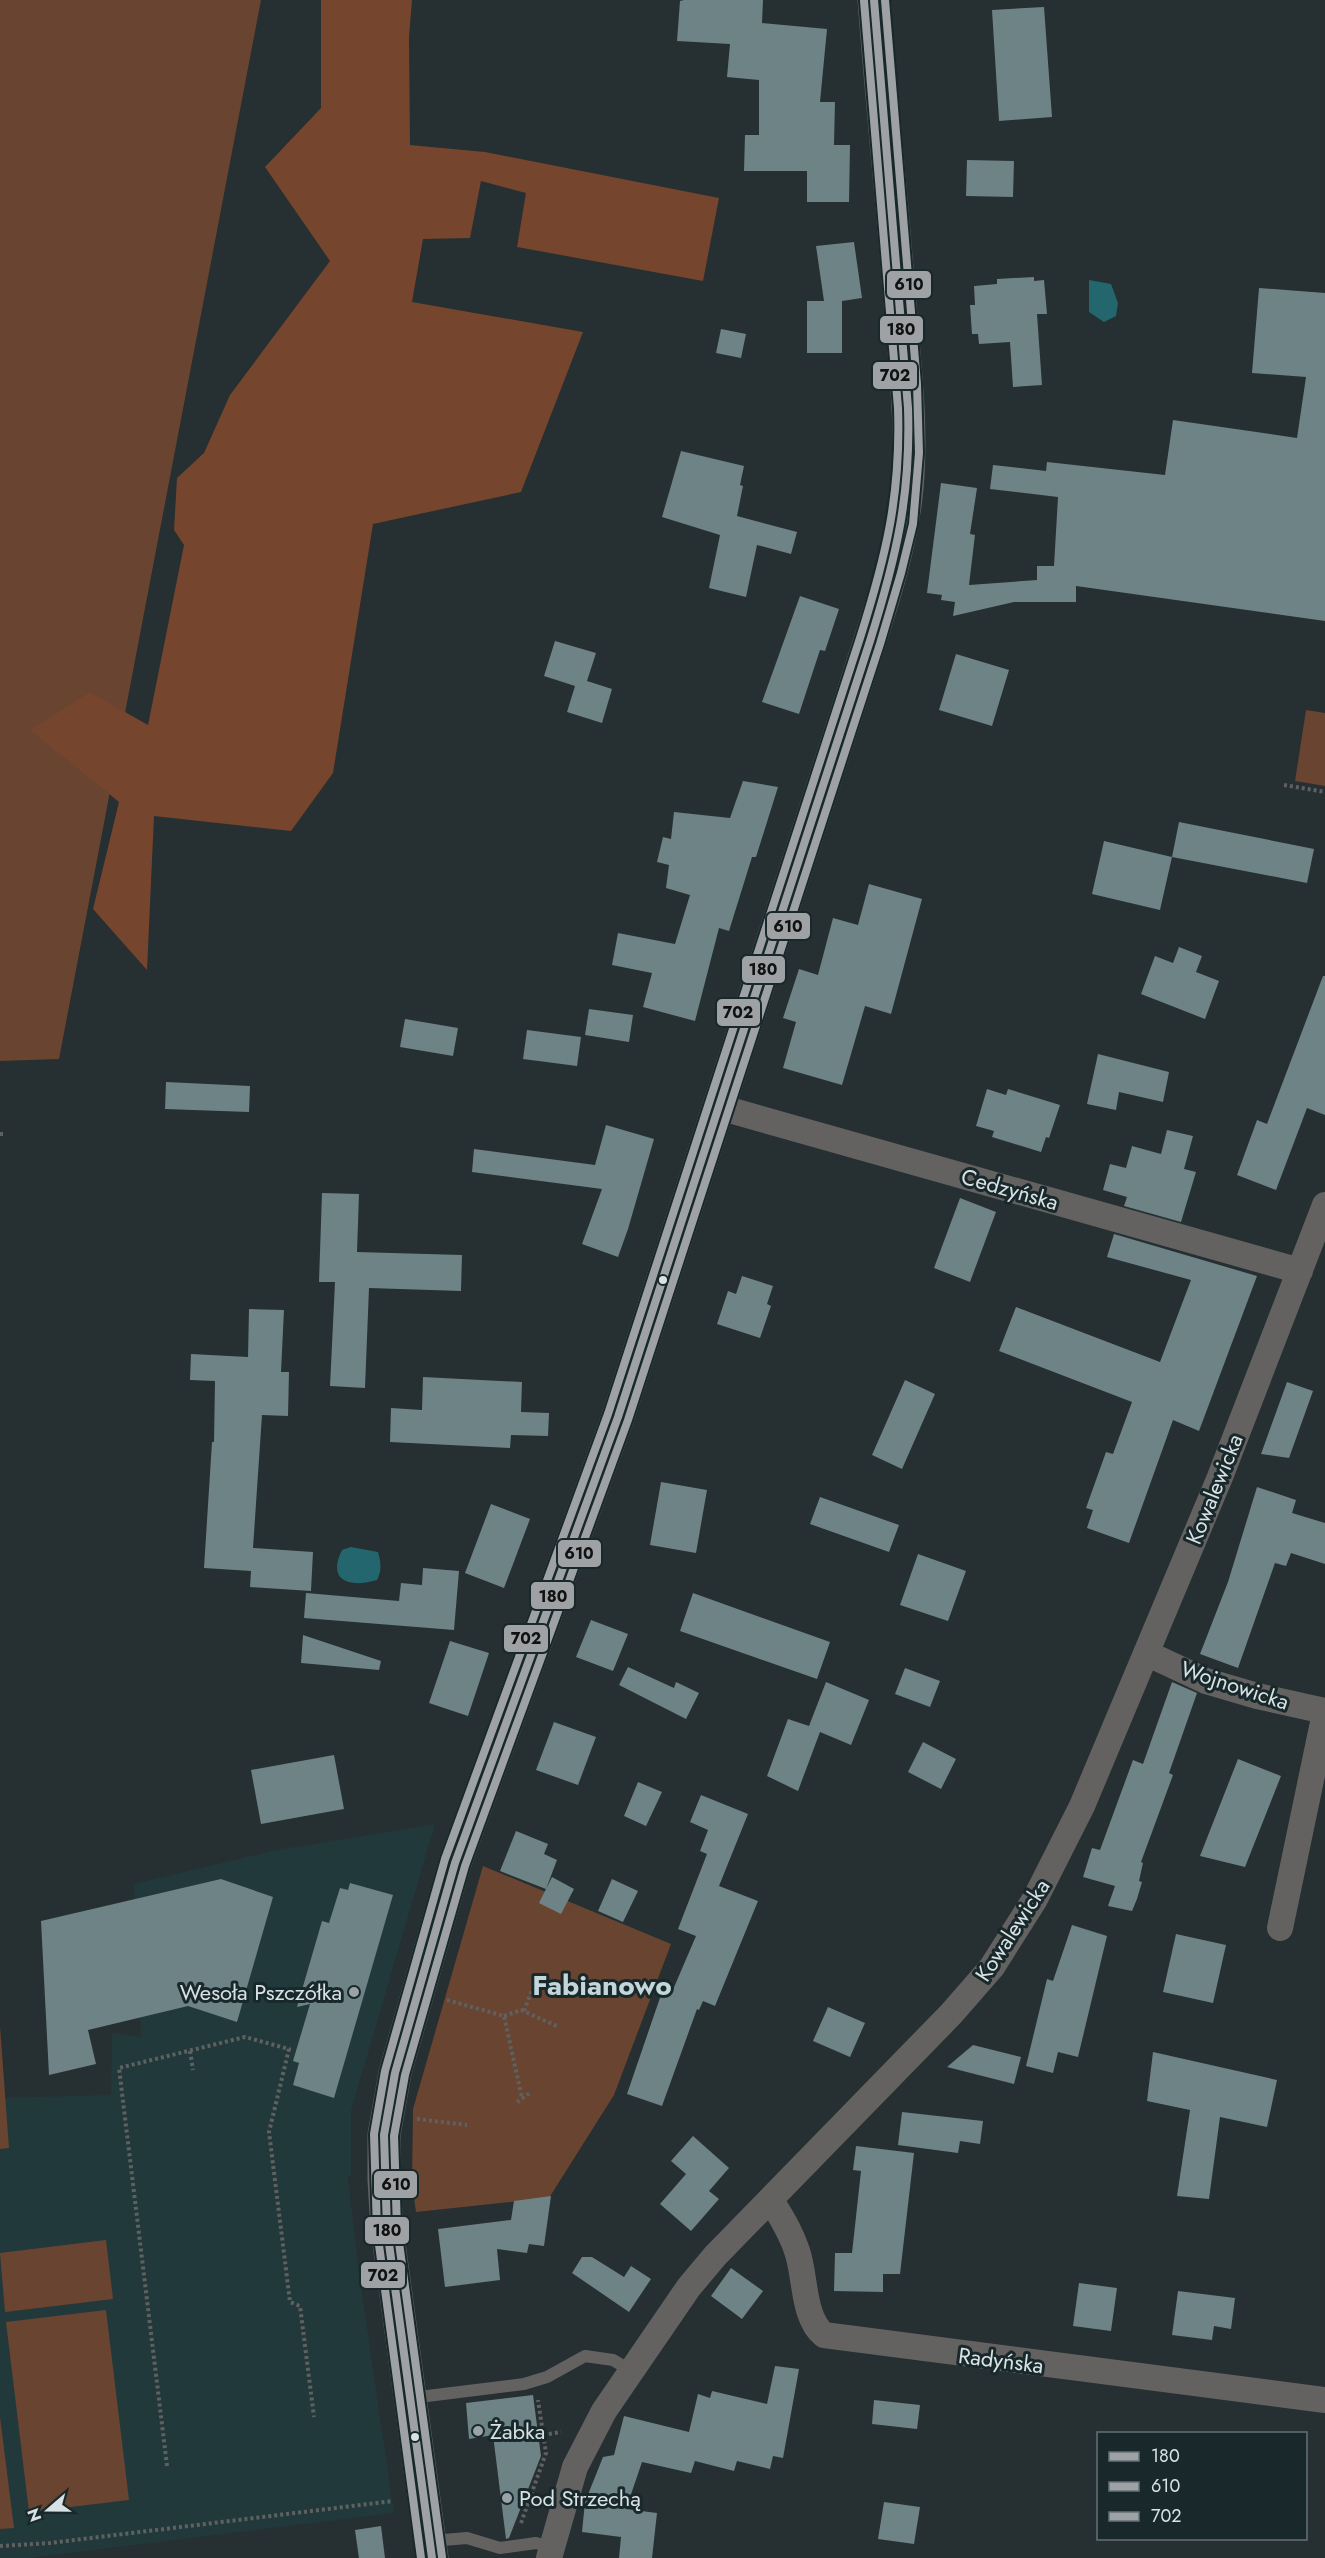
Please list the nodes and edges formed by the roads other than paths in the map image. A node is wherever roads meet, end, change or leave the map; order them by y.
1 (874, 0) edge
2 (719, 1107) junction
3 (1325, 1205) edge
4 (1300, 1271) junction
5 (1146, 1653) junction
6 (1325, 1712) edge
7 (1280, 1928) dead end
8 (771, 2200) junction
9 (630, 2370) junction
10 (411, 2398) junction
11 (1325, 2400) edge
12 (431, 2549) edge
13 (550, 2552) edge

1 - 2 street
2 - 4 street, Cedzyńska
2 - 10 street
3 - 4 street, Kowalewicka
4 - 5 street, Kowalewicka
5 - 6 street, Wojnowicka
5 - 8 street, Kowalewicka
6 - 7 street
8 - 9 street, Kowalewicka
8 - 11 street, Radyńska
9 - 10 lane
9 - 13 street, Kowalewicka
10 - 12 street
12 - 13 lane

